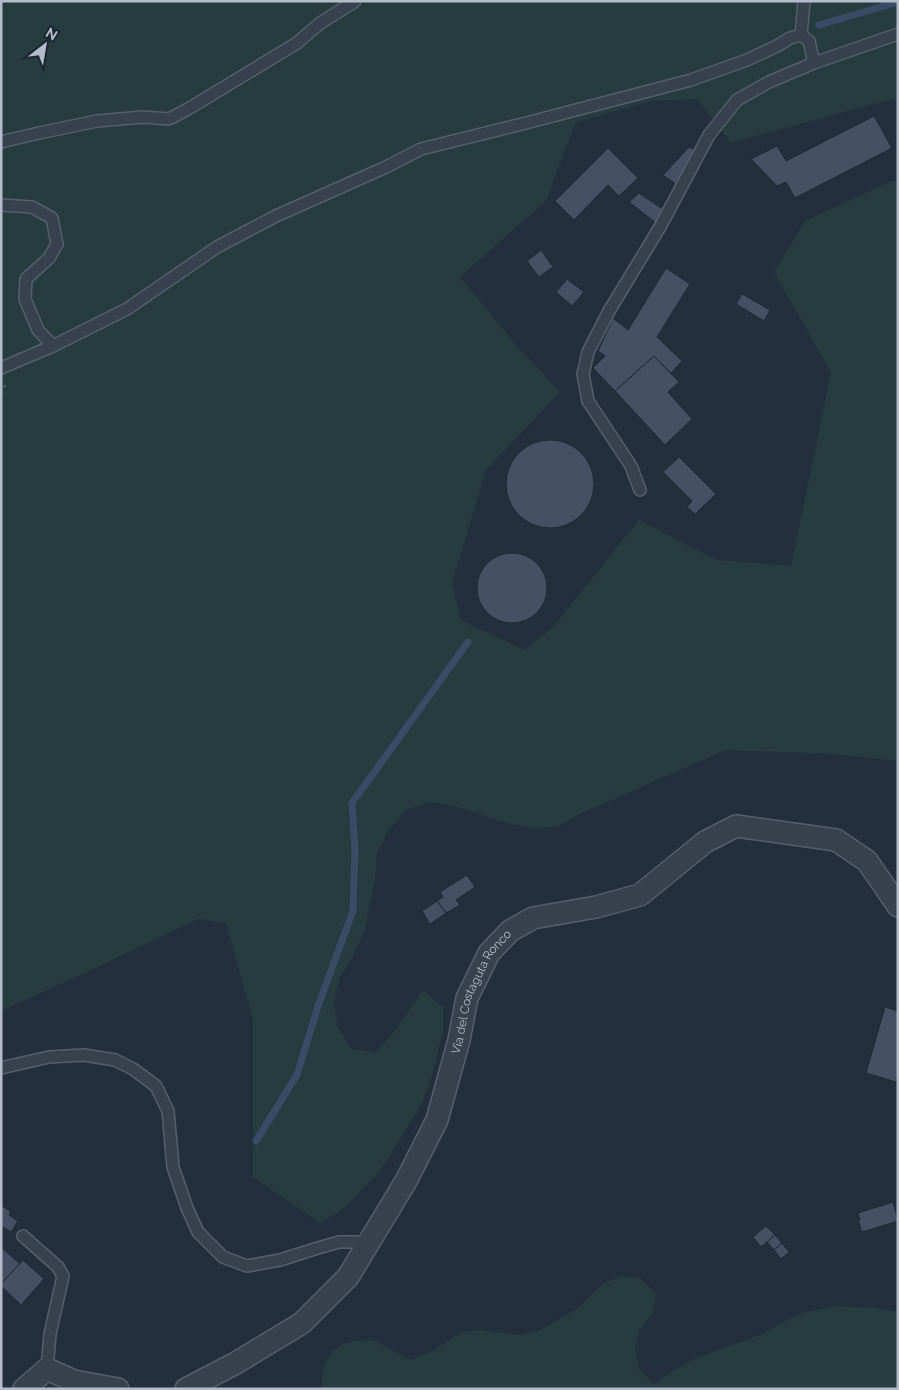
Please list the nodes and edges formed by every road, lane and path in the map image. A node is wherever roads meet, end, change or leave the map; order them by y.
1 (355, 1) edge
2 (804, 1) edge
3 (898, 34) edge
4 (801, 35) junction
5 (814, 63) junction
6 (1, 142) edge
7 (1, 204) edge
8 (53, 346) junction
9 (1, 368) edge
10 (640, 490) dead end
11 (898, 906) edge
12 (1, 1068) edge
13 (23, 1236) dead end
14 (368, 1242) junction
15 (47, 1369) junction
16 (77, 1385) edge
17 (24, 1389) edge
18 (118, 1389) edge
19 (186, 1389) edge

1 - 6 lane
2 - 4 lane
3 - 5 lane
4 - 5 lane
4 - 8 lane
5 - 10 lane
7 - 8 lane
8 - 9 lane
11 - 14 street, Via del Costaguta Ronco
12 - 14 lane
13 - 15 lane
14 - 19 street, Via del Costaguta Ronco
15 - 16 street
15 - 17 street
16 - 18 street

